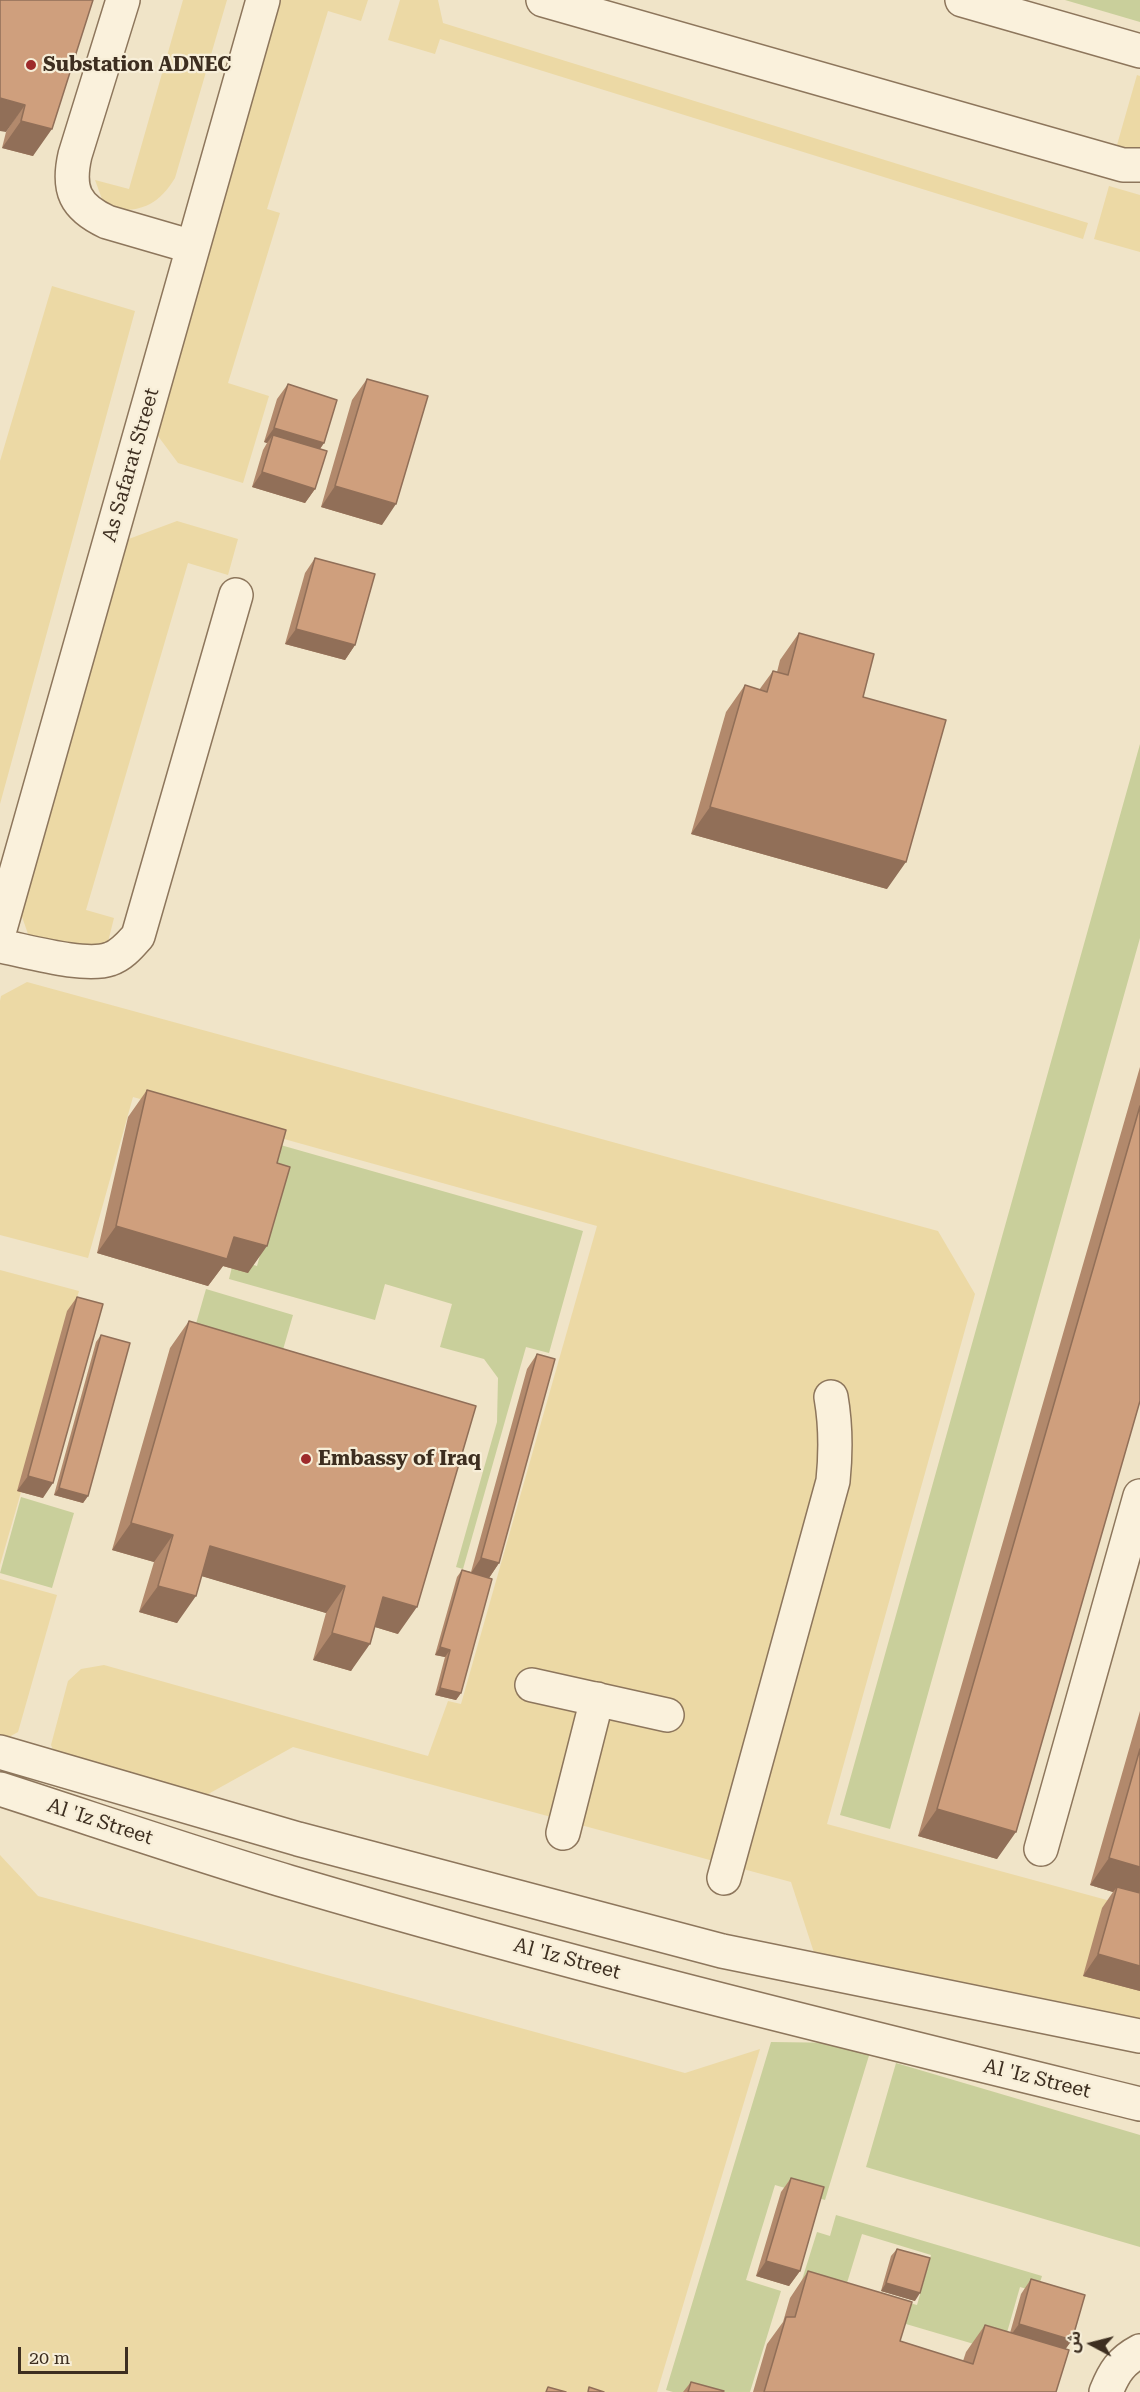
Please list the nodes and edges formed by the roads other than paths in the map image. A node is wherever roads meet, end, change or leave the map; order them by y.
1 (123, 0) edge
2 (263, 0) edge
3 (543, 0) edge
4 (962, 0) edge
5 (1140, 51) edge
6 (1140, 165) edge
7 (193, 247) junction
8 (236, 595) dead end
9 (0, 929) edge
10 (0, 946) edge
11 (831, 1397) dead end
12 (1140, 1496) edge
13 (532, 1685) dead end
14 (597, 1699) junction
15 (667, 1715) dead end
16 (0, 1752) edge
17 (0, 1789) edge
18 (563, 1833) dead end
19 (1041, 1849) dead end
20 (724, 1878) dead end
21 (1140, 2036) edge
22 (1140, 2104) edge
23 (1140, 2350) edge
24 (1106, 2392) edge

1 - 7 street
2 - 7 street, As Safarat Street
3 - 6 street
4 - 5 street
7 - 9 street, As Safarat Street
8 - 10 street
11 - 20 street
12 - 19 street
13 - 14 street
14 - 15 street
14 - 18 street
16 - 21 street, Al 'Iz Street
17 - 22 street, Al 'Iz Street
23 - 24 street

